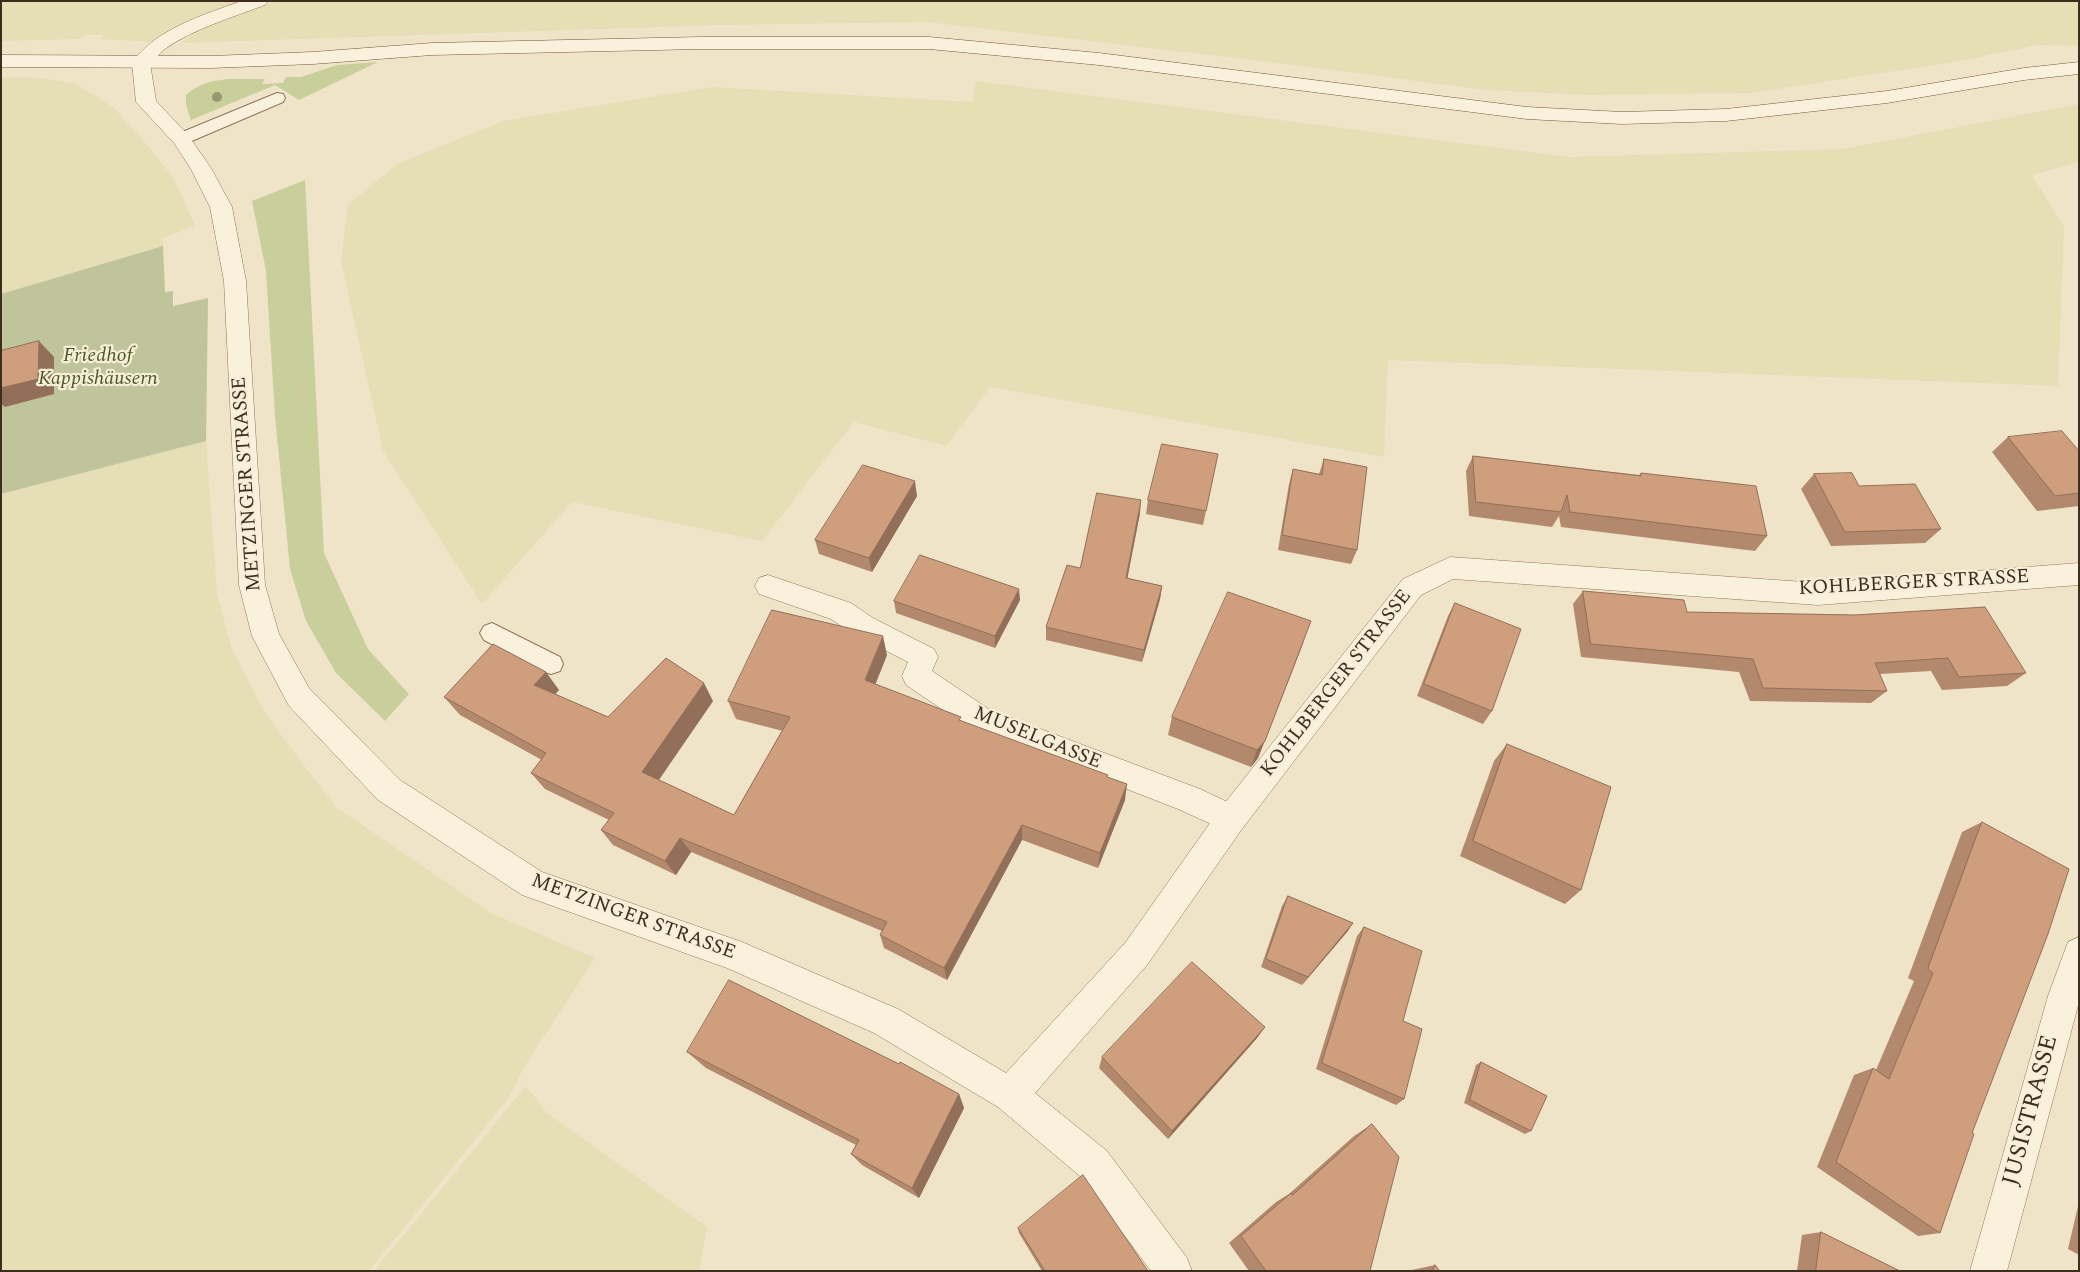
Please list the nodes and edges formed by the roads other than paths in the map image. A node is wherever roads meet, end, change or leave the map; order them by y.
1 (259, 1) edge
2 (1, 61) edge
3 (141, 63) junction
4 (2079, 68) edge
5 (277, 98) dead end
6 (182, 139) junction
7 (2079, 574) edge
8 (768, 586) dead end
9 (492, 634) dead end
10 (551, 664) dead end
11 (1231, 819) junction
12 (2079, 952) edge
13 (1010, 1095) junction
14 (1174, 1271) edge
15 (1988, 1271) edge

1 - 3 street
2 - 3 street
3 - 4 street
3 - 6 street, METZINGER STRASSE
5 - 6 lane
6 - 13 street, METZINGER STRASSE
7 - 11 street, KOHLBERGER STRASSE
8 - 11 street, MUSELGASSE
9 - 10 lane
11 - 13 street, KOHLBERGER STRASSE
12 - 15 street, JUSISTRASSE
13 - 14 street, METZINGER STRASSE

